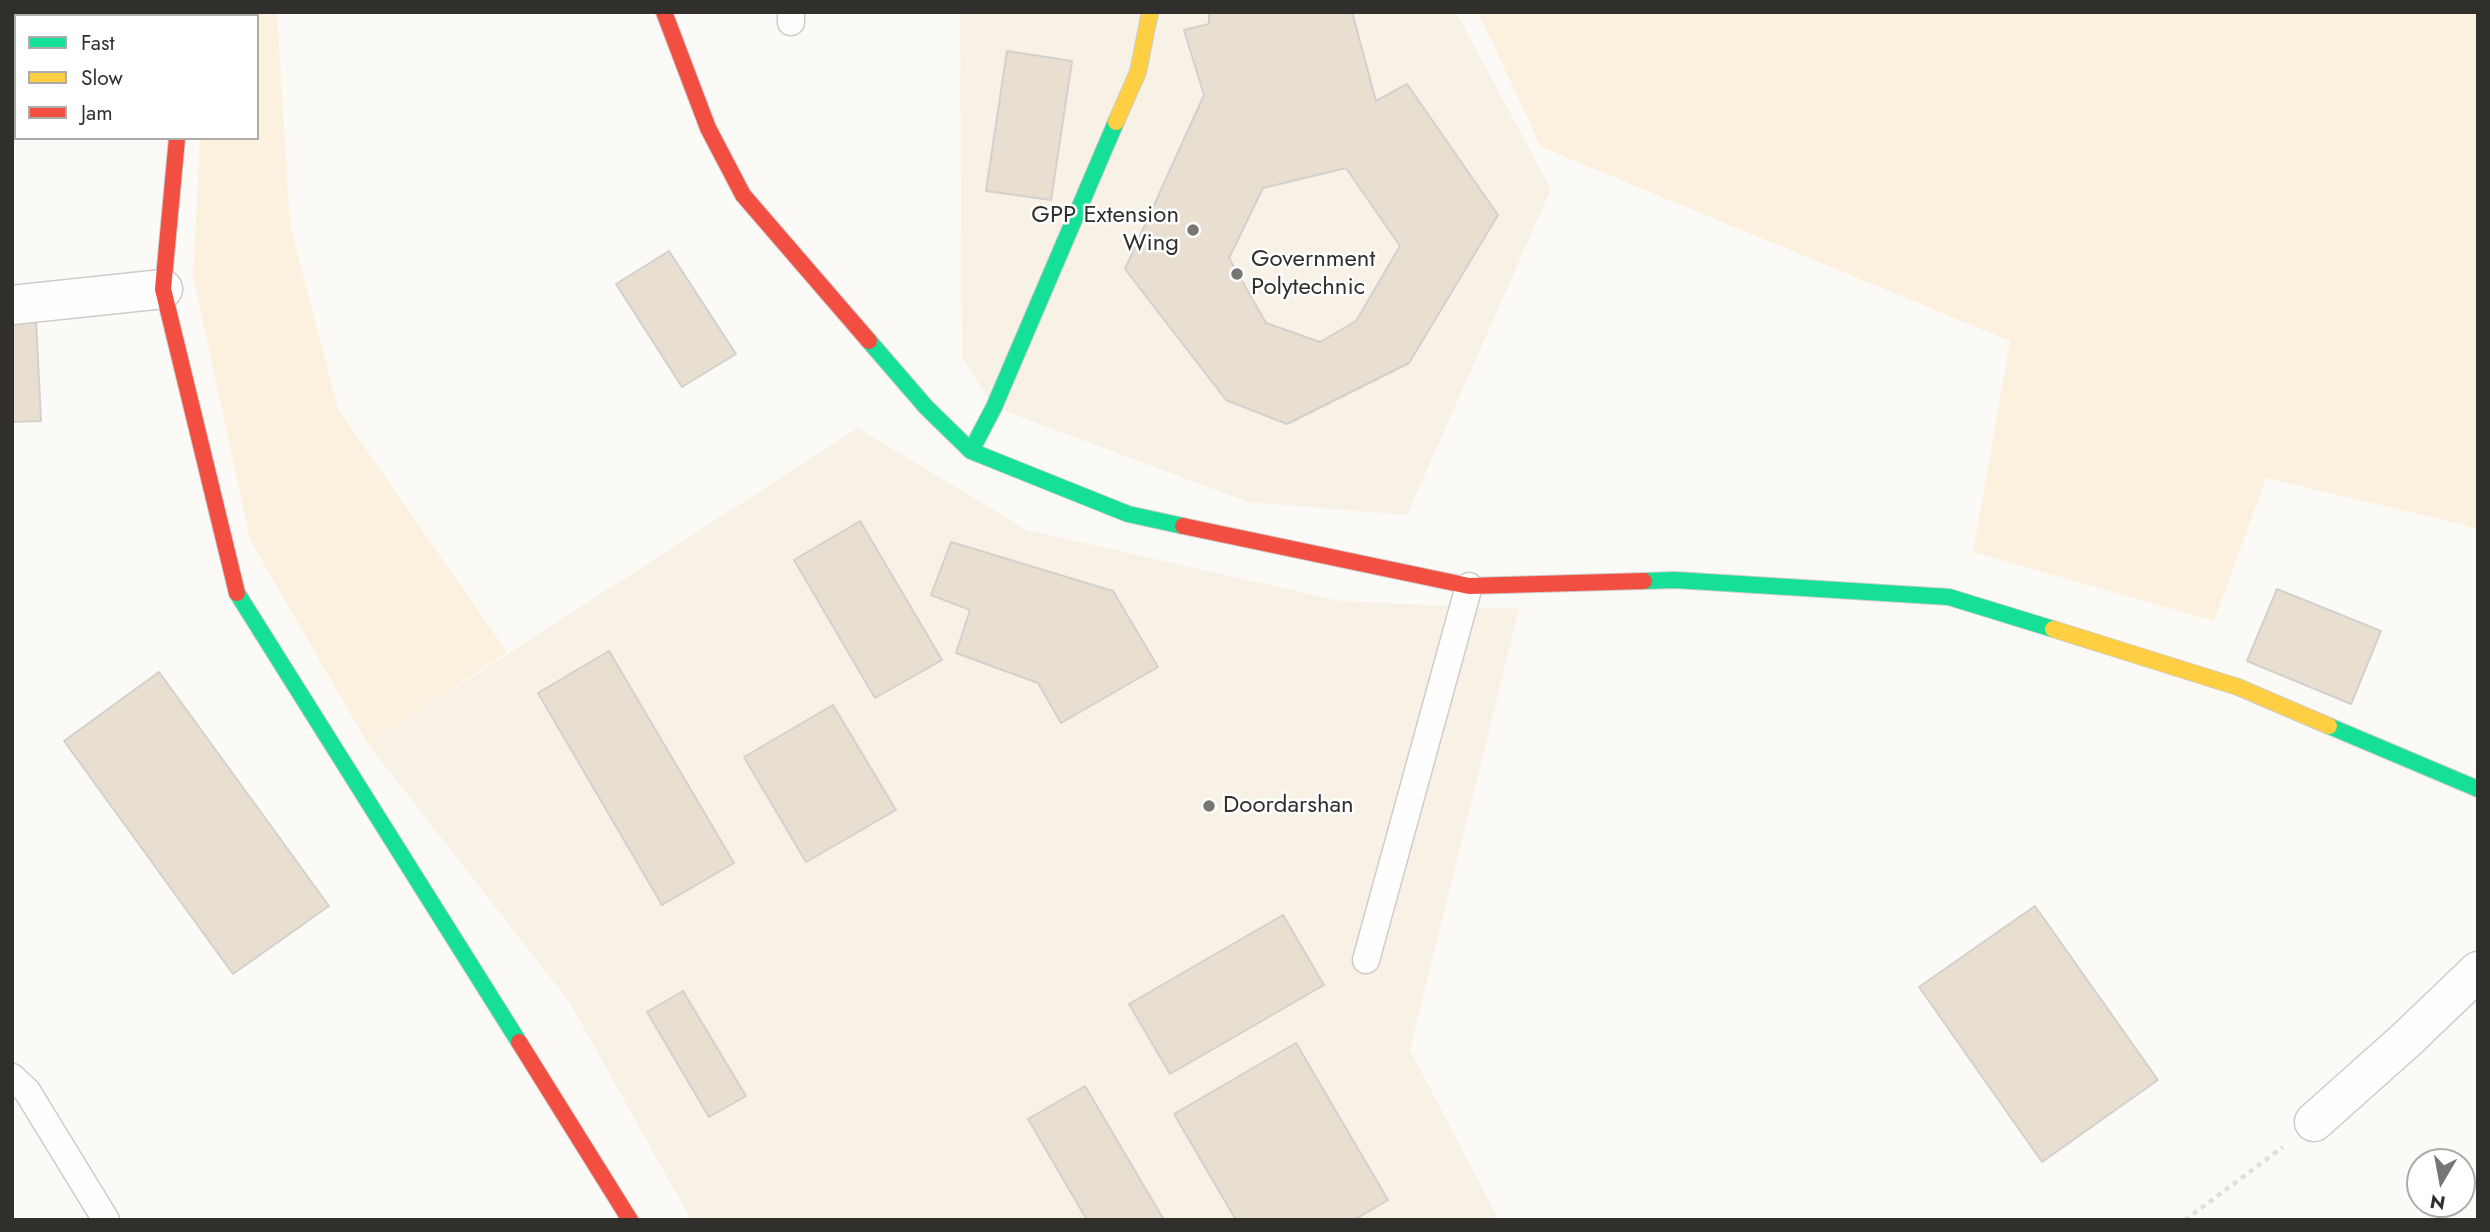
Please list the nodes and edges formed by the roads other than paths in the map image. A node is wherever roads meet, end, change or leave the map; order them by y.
1 (664, 12) edge
2 (1150, 12) edge
3 (177, 140) edge
4 (163, 289) junction
5 (12, 305) edge
6 (971, 451) junction
7 (1469, 586) junction
8 (2478, 789) edge
9 (1366, 960) dead end
10 (2478, 971) edge
11 (12, 1077) edge
12 (2314, 1122) road end
13 (106, 1220) edge
14 (630, 1220) edge

1 - 6 main road
2 - 6 main road
3 - 4 main road
4 - 5 street
4 - 14 main road
6 - 7 main road
7 - 8 main road
7 - 9 lane
10 - 12 street
11 - 13 lane

